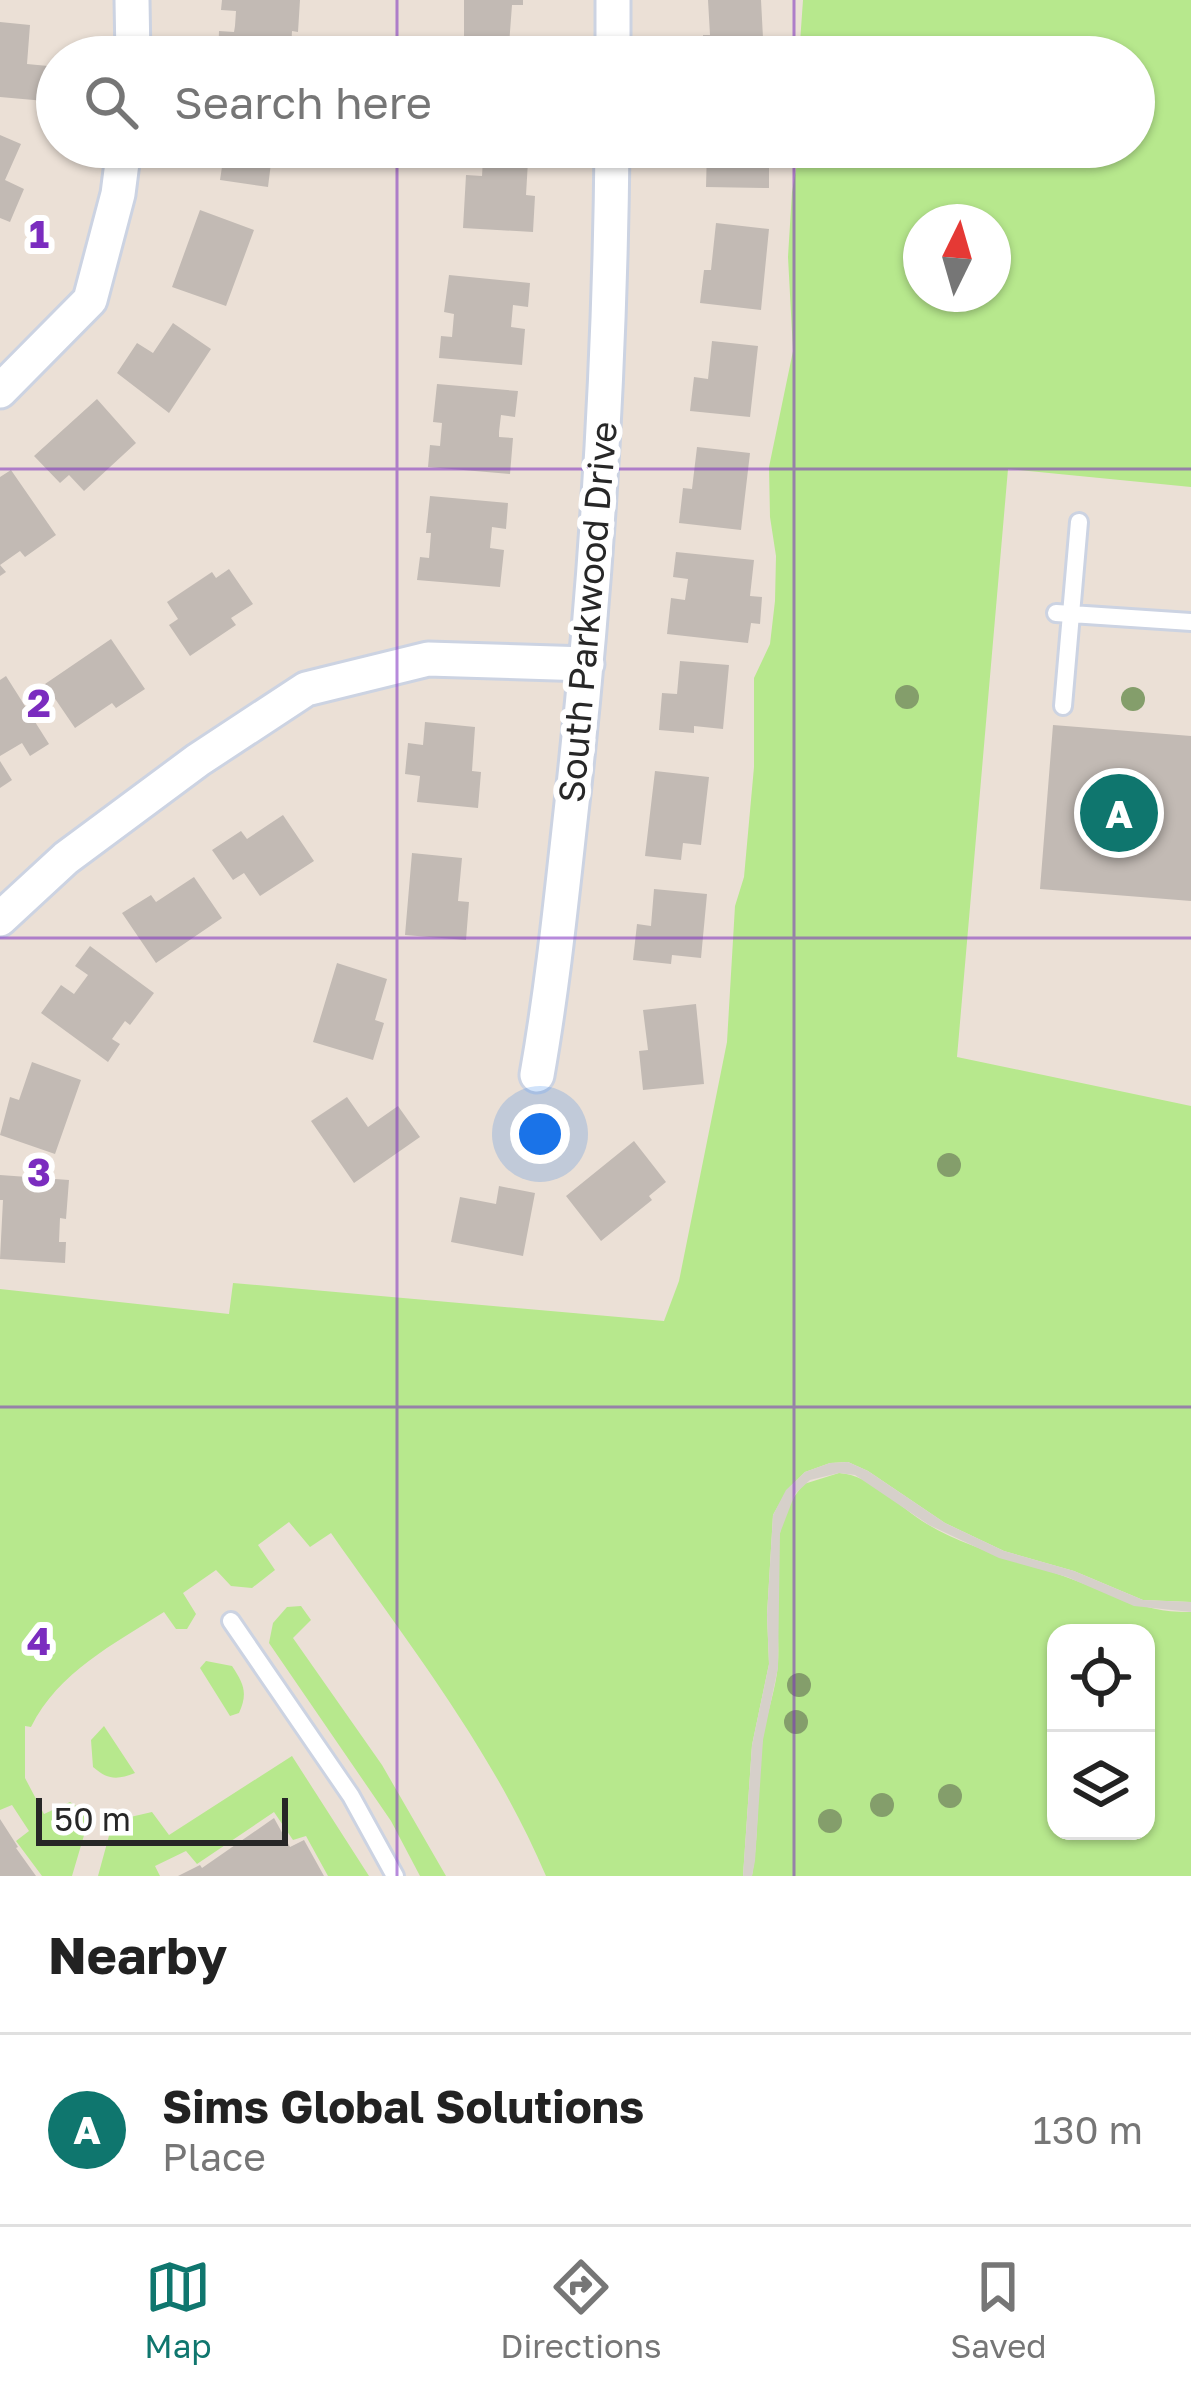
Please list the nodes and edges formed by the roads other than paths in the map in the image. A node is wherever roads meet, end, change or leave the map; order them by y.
1 (132, 0) edge
2 (613, 0) edge
3 (133, 36) edge
4 (613, 36) edge
5 (121, 168) edge
6 (612, 168) edge
7 (0, 391) edge
8 (1079, 522) dead end
9 (1064, 613) junction
10 (1191, 622) edge
11 (587, 664) junction
12 (1063, 706) dead end
13 (0, 919) edge
14 (537, 1075) dead end
15 (231, 1622) dead end
16 (394, 1876) edge

1 - 3 street
2 - 4 street
5 - 7 street
6 - 11 street, South Parkwood Drive
8 - 9 lane
9 - 10 lane
9 - 12 lane
11 - 13 street
11 - 14 street, South Parkwood Drive
15 - 16 lane

